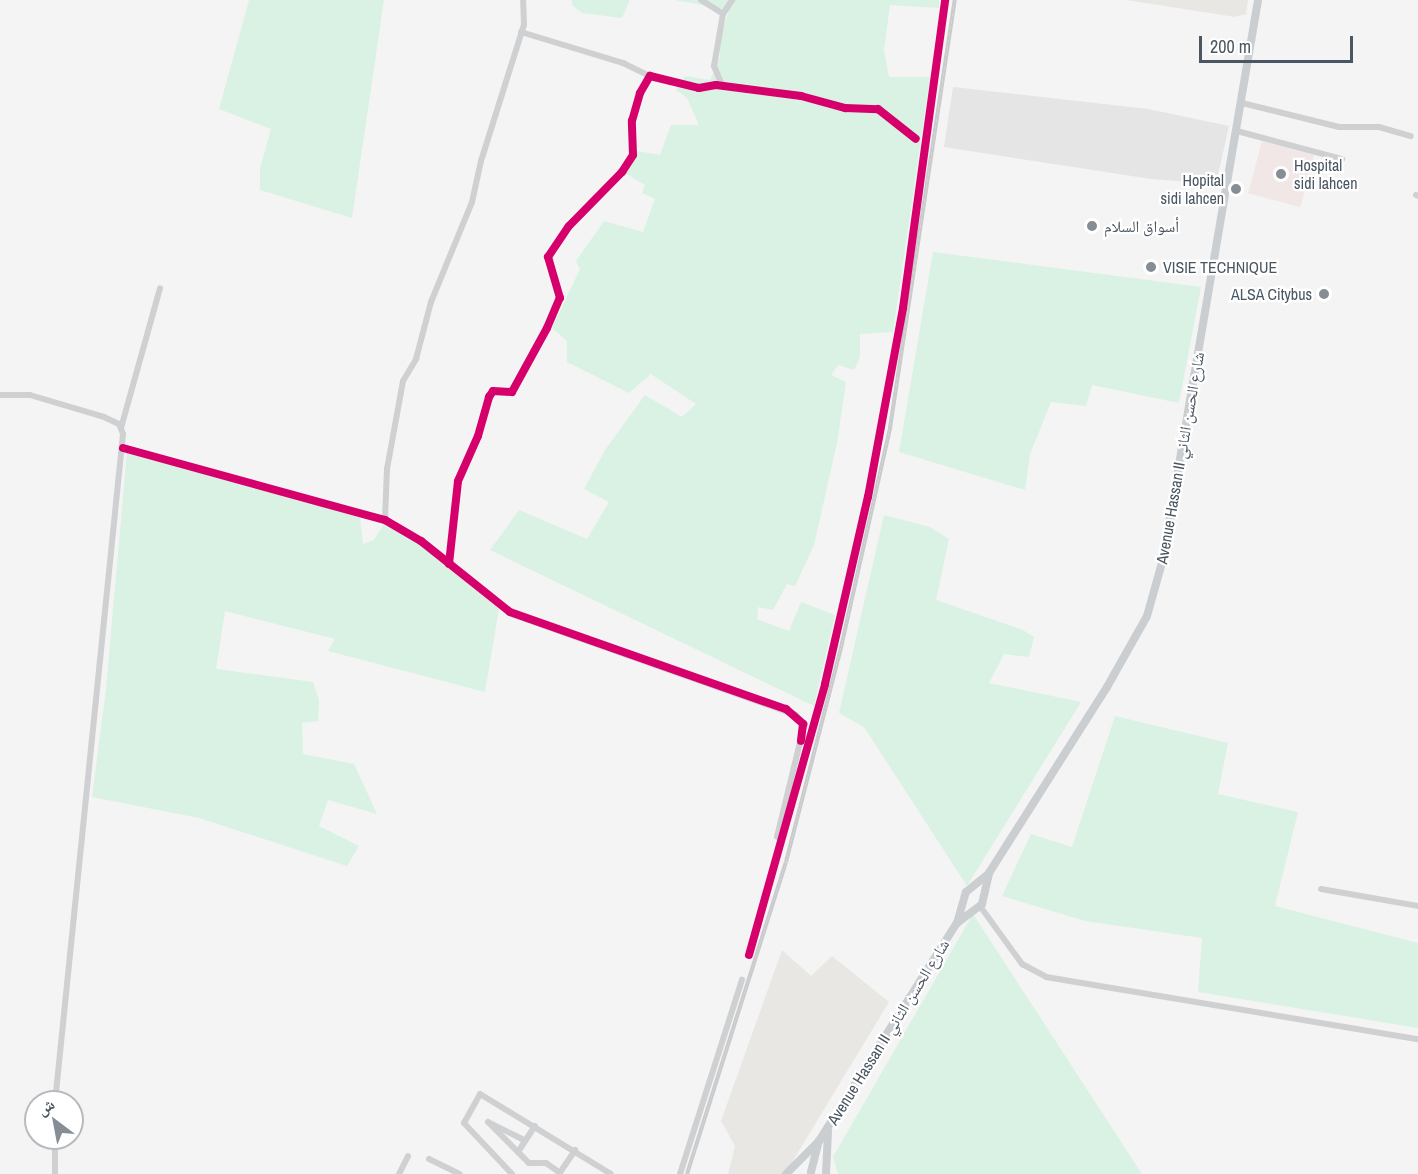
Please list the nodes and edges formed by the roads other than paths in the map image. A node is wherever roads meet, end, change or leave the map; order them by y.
1 (523, 0) edge
2 (701, 0) edge
3 (732, 0) edge
4 (945, 0) edge
5 (1258, 0) edge
6 (723, 14) junction
7 (521, 32) junction
8 (650, 76) junction
9 (722, 86) junction
10 (1242, 103) junction
11 (1237, 131) junction
12 (1414, 138) edge
13 (916, 139) dead end
14 (1342, 159) dead end
15 (160, 288) dead end
16 (0, 395) edge
17 (121, 428) junction
18 (123, 448) junction
19 (385, 520) junction
20 (449, 564) junction
21 (777, 837) dead end
22 (989, 873) junction
23 (973, 888) junction
24 (1321, 889) dead end
25 (983, 893) junction
26 (964, 901) junction
27 (1418, 906) edge
28 (977, 907) junction
29 (957, 922) junction
30 (749, 955) dead end
31 (742, 980) dead end
32 (1418, 1039) edge
33 (57, 1090) edge
34 (535, 1126) junction
35 (828, 1128) junction
36 (524, 1140) junction
37 (819, 1141) junction
38 (55, 1150) edge
39 (574, 1150) junction
40 (518, 1152) junction
41 (408, 1156) dead end
42 (429, 1159) dead end
43 (797, 1163) junction
44 (559, 1173) edge
45 (811, 1173) edge
46 (55, 1174) edge
47 (399, 1174) edge
48 (460, 1174) edge
49 (512, 1174) edge
50 (611, 1174) edge
51 (680, 1174) edge
52 (786, 1174) edge
53 (826, 1174) edge

1 - 7 street
2 - 6 street
3 - 6 street
4 - 30 street
5 - 10 main road, Avenue Hassan II شارع الحسن الثاني
6 - 9 street
7 - 8 street
7 - 19 street
8 - 9 street
8 - 20 street
9 - 13 street
10 - 11 main road, Avenue Hassan II شارع الحسن الثاني
10 - 12 street
11 - 14 street
11 - 22 main road, Avenue Hassan II شارع الحسن الثاني
15 - 17 street
16 - 17 street
17 - 18 street
18 - 19 street
18 - 33 street
19 - 20 street
20 - 21 street
22 - 23 main road, Avenue Hassan II شارع الحسن الثاني
22 - 25 main road, Avenue Hassan II شارع الحسن الثاني
23 - 25 main road
23 - 26 main road, Avenue Hassan II شارع الحسن الثاني
24 - 27 street
25 - 28 main road, Avenue Hassan II شارع الحسن الثاني
26 - 28 main road
26 - 29 main road, Avenue Hassan II شارع الحسن الثاني
28 - 29 main road, Avenue Hassan II شارع الحسن الثاني
28 - 32 street
29 - 35 main road, Avenue Hassan II شارع الحسن الثاني
31 - 51 street
34 - 36 street
34 - 39 street
34 - 49 street
35 - 37 main road, Avenue Hassan II شارع الحسن الثاني
35 - 53 main road
36 - 40 street
36 - 40 street
37 - 43 main road, Avenue Hassan II شارع الحسن الثاني
37 - 45 main road, Avenue Hassan II شارع الحسن الثاني
38 - 46 street
39 - 44 street
39 - 50 street
40 - 44 street
41 - 47 street
42 - 48 street
43 - 45 main road
43 - 52 main road, Avenue Hassan II شارع الحسن الثاني

